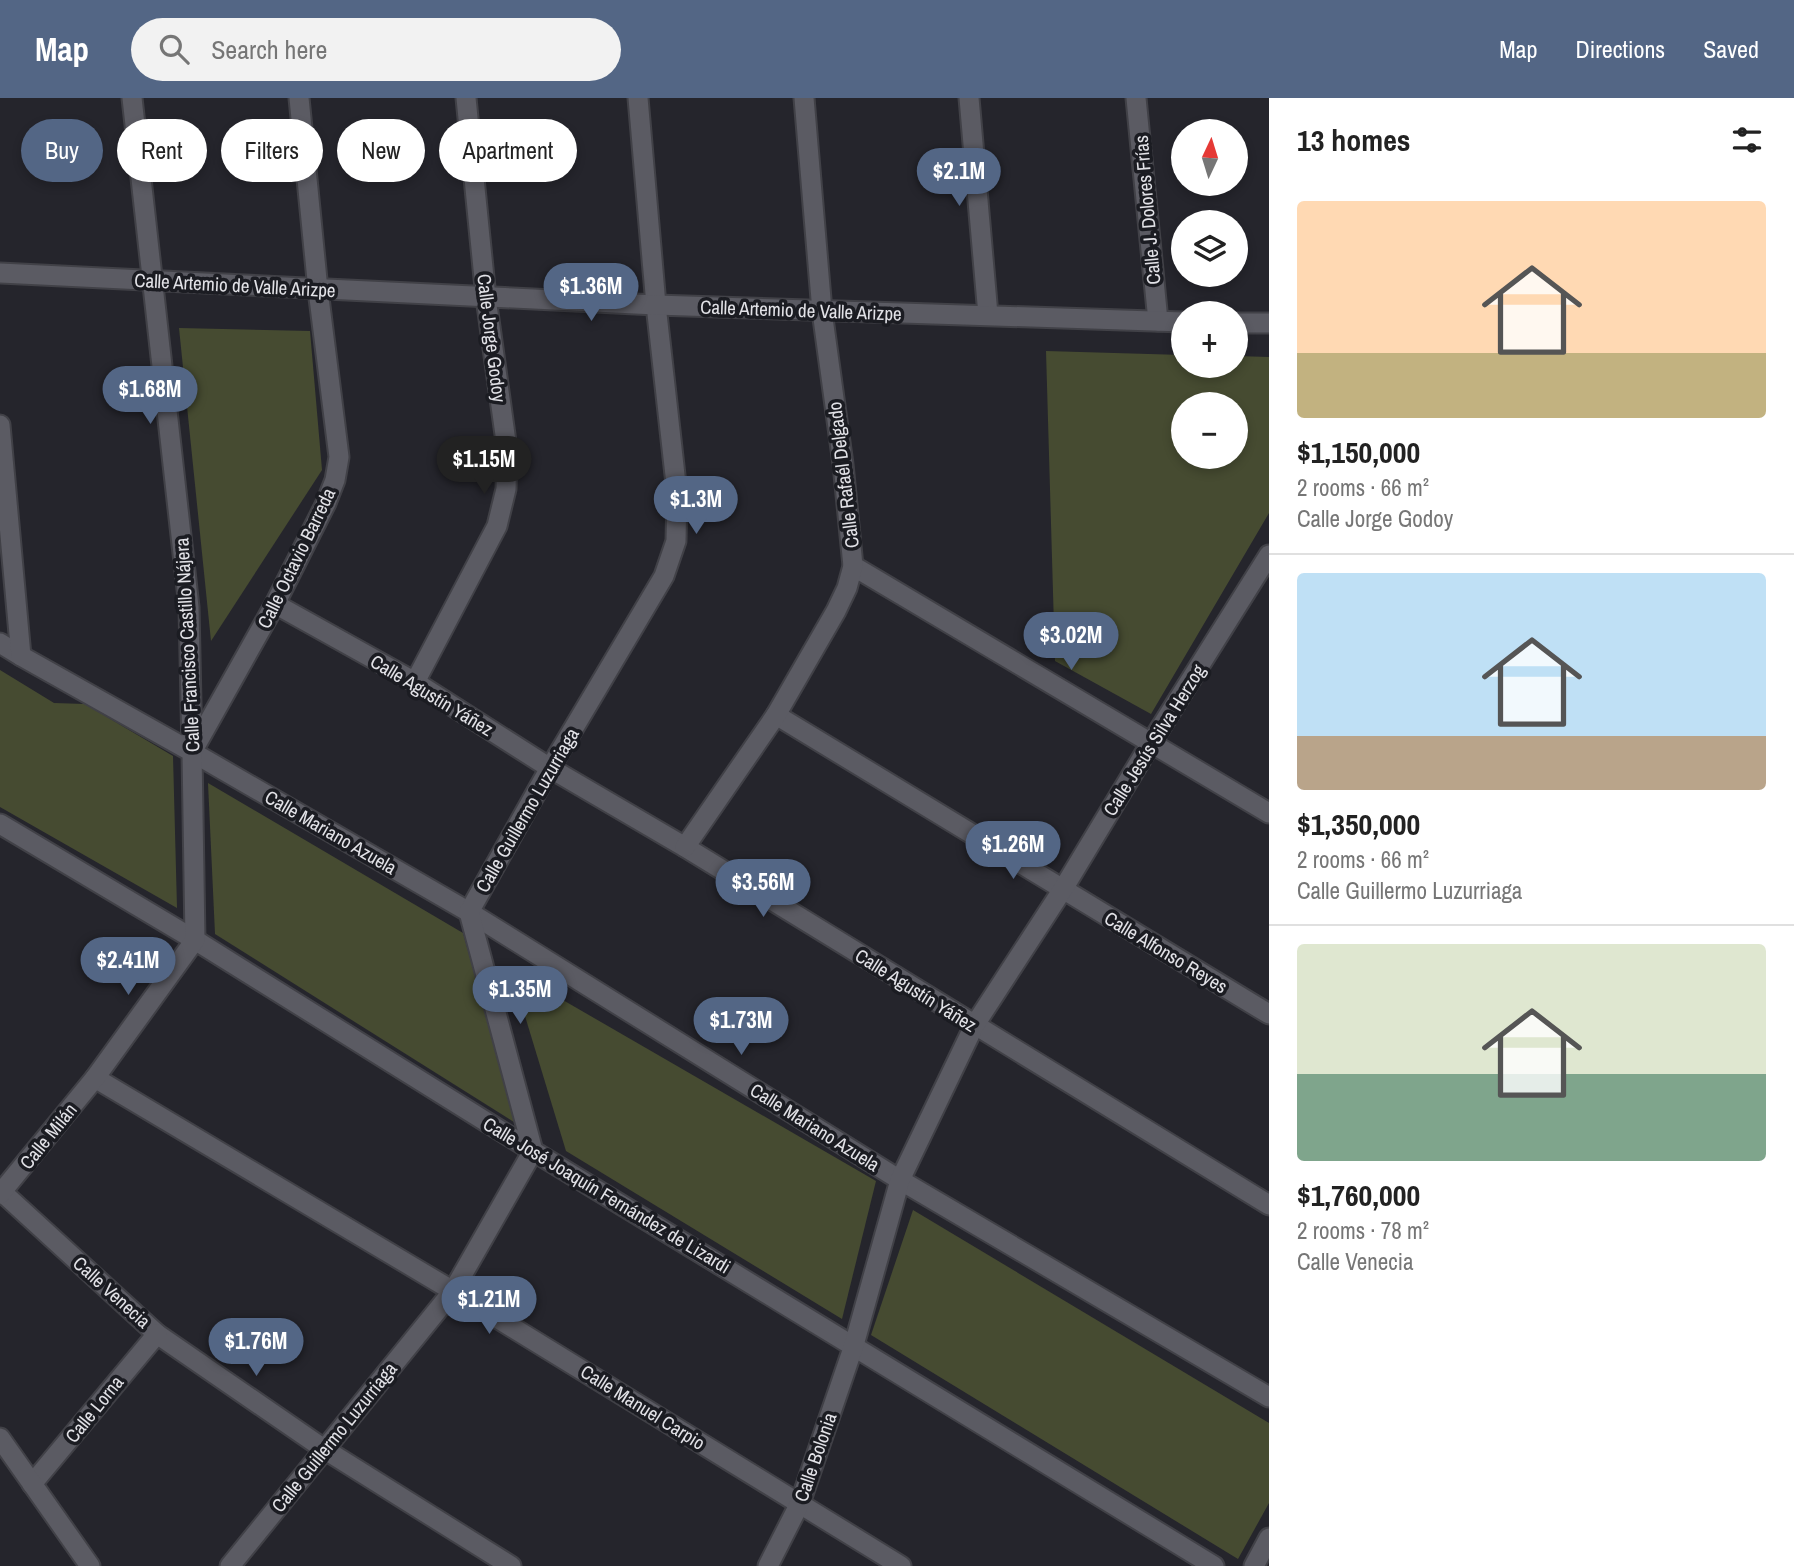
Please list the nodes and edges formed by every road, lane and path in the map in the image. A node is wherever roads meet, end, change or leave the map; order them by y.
1 (132, 98) edge
2 (299, 98) edge
3 (466, 98) edge
4 (638, 98) edge
5 (804, 98) edge
6 (969, 98) edge
7 (1136, 98) edge
8 (0, 273) edge
9 (153, 281) junction
10 (318, 290) junction
11 (486, 298) junction
12 (656, 306) junction
13 (822, 311) junction
14 (988, 315) junction
15 (1158, 321) junction
16 (1171, 322) edge
17 (1248, 323) edge
18 (1269, 323) edge
19 (0, 425) edge
20 (2, 457) edge
21 (1269, 555) edge
22 (853, 566) junction
23 (275, 604) junction
24 (0, 643) edge
25 (21, 656) junction
26 (415, 682) junction
27 (776, 715) junction
28 (1151, 743) junction
29 (192, 752) junction
30 (550, 768) junction
31 (1269, 813) edge
32 (0, 824) edge
33 (685, 847) junction
34 (1063, 888) junction
35 (469, 912) junction
36 (195, 940) junction
37 (1269, 1014) edge
38 (974, 1026) junction
39 (95, 1078) junction
40 (533, 1151) junction
41 (900, 1180) junction
42 (1, 1193) edge
43 (1269, 1205) edge
44 (453, 1291) junction
45 (157, 1334) junction
46 (854, 1345) junction
47 (1269, 1397) edge
48 (0, 1438) edge
49 (324, 1450) junction
50 (32, 1485) junction
51 (800, 1503) junction
52 (1269, 1538) edge
53 (504, 1565) edge
54 (90, 1566) edge
55 (230, 1566) edge
56 (768, 1566) edge
57 (901, 1566) edge
58 (1214, 1566) edge
59 (1254, 1566) edge

1 - 9 street, Calle Francisco Castillo Nájera
2 - 10 street, Calle Octavio Barreda
3 - 11 street, Calle Jorge Godoy
4 - 12 street, Calle Guillermo Luzurriaga
5 - 13 street, Calle Rafaél Delgado
6 - 14 street
7 - 15 street, Calle J. Dolores Frías
8 - 9 street, Calle Artemio de Valle Arizpe
9 - 10 street, Calle Artemio de Valle Arizpe
9 - 29 street, Calle Francisco Castillo Nájera
10 - 11 street, Calle Artemio de Valle Arizpe
10 - 23 street, Calle Octavio Barreda
11 - 12 street, Calle Artemio de Valle Arizpe
11 - 26 street, Calle Jorge Godoy
12 - 13 street, Calle Artemio de Valle Arizpe
12 - 30 street, Calle Guillermo Luzurriaga
13 - 14 street, Calle Artemio de Valle Arizpe
13 - 22 street, Calle Rafaél Delgado
14 - 15 street, Calle Artemio de Valle Arizpe
15 - 16 street, Calle Artemio de Valle Arizpe
17 - 18 street
19 - 20 street
20 - 25 street
21 - 28 street, Calle Jesús Silva Herzog
22 - 27 street, Calle Rafaél Delgado
22 - 28 street
23 - 26 street, Calle Agustín Yáñez
23 - 29 street, Calle Octavio Barreda
24 - 25 street, Calle Mariano Azuela
25 - 29 street, Calle Mariano Azuela
26 - 30 street, Calle Agustín Yáñez
27 - 33 street, Calle Rafaél Delgado
27 - 34 street, Calle Alfonso Reyes
28 - 31 street
28 - 34 street, Calle Jesús Silva Herzog
29 - 35 street, Calle Mariano Azuela
29 - 36 street, Calle Francisco Castillo Nájera
30 - 33 street, Calle Agustín Yáñez
30 - 35 street, Calle Guillermo Luzurriaga
32 - 36 street, Calle José Joaquín Fernández de Lizardi
33 - 38 street, Calle Agustín Yáñez
34 - 37 street, Calle Alfonso Reyes
34 - 38 street, Calle Jesús Silva Herzog
35 - 40 street, Calle Guillermo Luzurriaga
35 - 41 street, Calle Mariano Azuela
36 - 39 street
36 - 40 street, Calle José Joaquín Fernández de Lizardi
38 - 41 street, Calle Jesús Silva Herzog
38 - 43 street, Calle Agustín Yáñez
39 - 42 street, Calle Milán
39 - 44 street, Calle Manuel Carpio
40 - 44 street, Calle Guillermo Luzurriaga
40 - 46 street, Calle José Joaquín Fernández de Lizardi
41 - 46 street, Calle Jesús Silva Herzog
41 - 47 street, Calle Mariano Azuela
42 - 45 street, Calle Venecia
44 - 49 street, Calle Guillermo Luzurriaga
44 - 51 street, Calle Manuel Carpio
45 - 49 street, Calle Venecia
45 - 50 street, Calle Lorna
46 - 51 street, Calle Bolonia
46 - 58 street, Calle José Joaquín Fernández de Lizardi
48 - 50 street
49 - 53 street, Calle Venecia
49 - 55 street, Calle Guillermo Luzurriaga
50 - 54 street
51 - 56 street, Calle Bolonia
51 - 57 street, Calle Manuel Carpio
52 - 59 street

